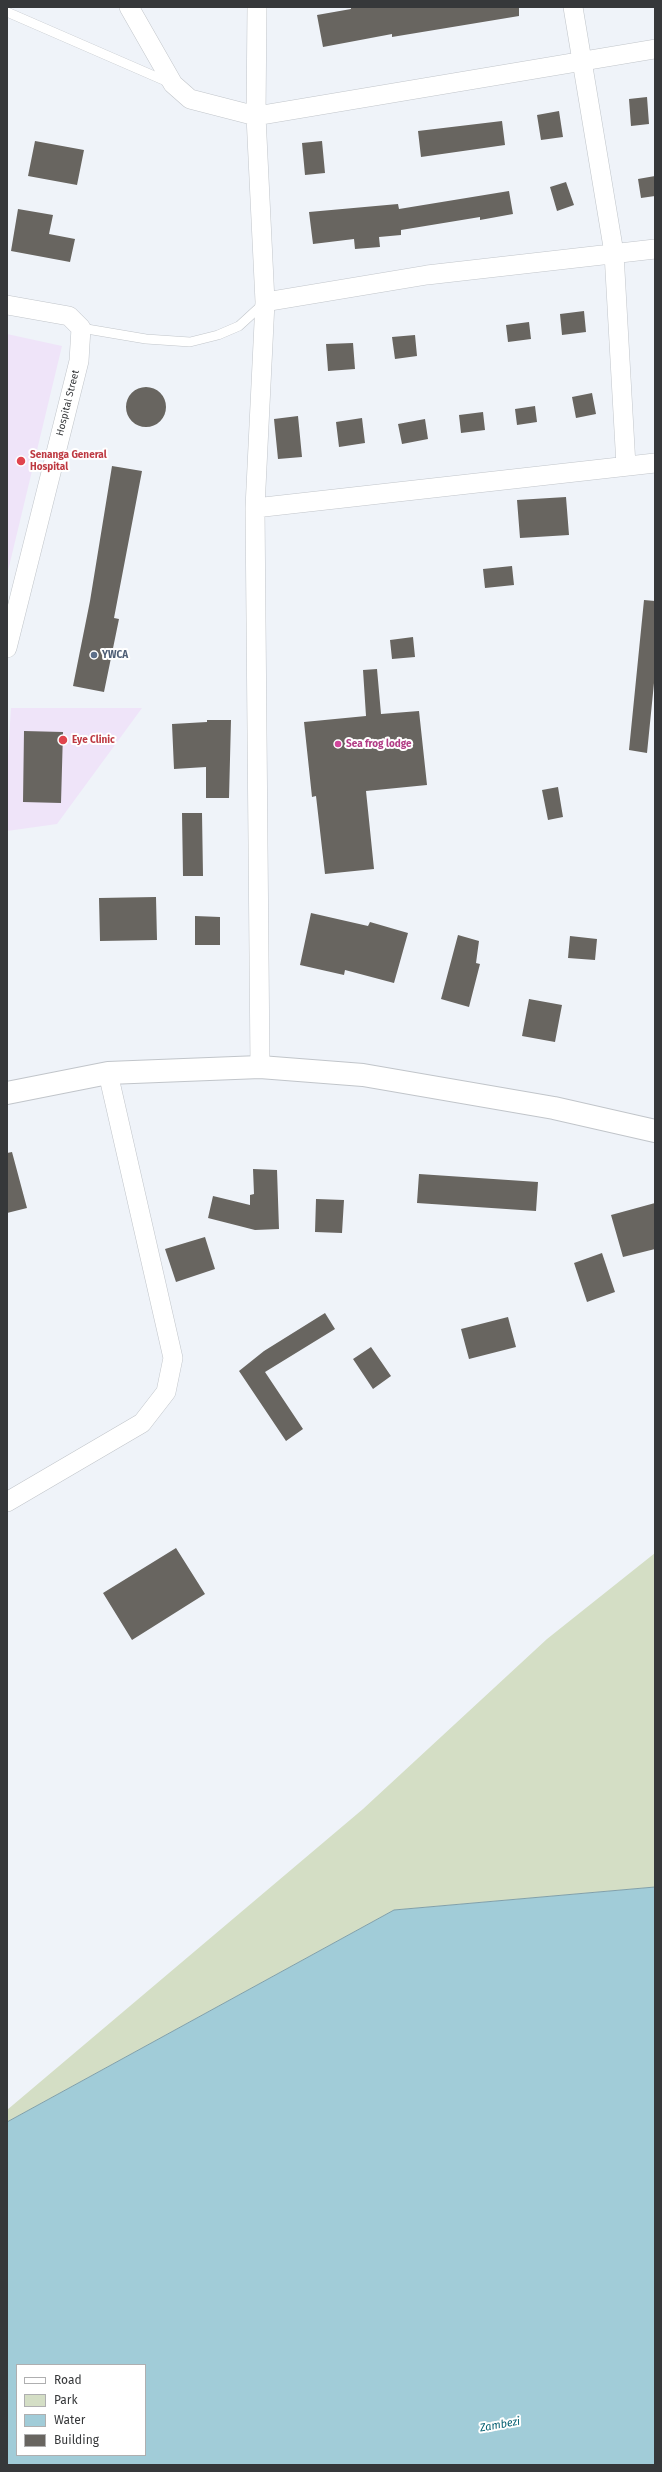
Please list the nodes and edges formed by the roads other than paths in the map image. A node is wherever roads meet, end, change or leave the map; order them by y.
1 (128, 7) edge
2 (257, 7) edge
3 (573, 7) edge
4 (7, 12) edge
5 (655, 49) edge
6 (581, 60) junction
7 (173, 84) junction
8 (256, 116) junction
9 (655, 249) edge
10 (614, 253) junction
11 (265, 302) junction
12 (7, 305) edge
13 (81, 328) junction
14 (655, 464) edge
15 (626, 466) junction
16 (255, 508) junction
17 (7, 648) edge
18 (260, 1067) junction
19 (108, 1074) junction
20 (7, 1093) edge
21 (655, 1131) edge
22 (7, 1502) edge

1 - 7 street
2 - 8 street
3 - 6 street
4 - 7 lane
5 - 6 street
6 - 8 street
6 - 10 street
7 - 8 street
8 - 11 street
9 - 10 street
10 - 11 street
10 - 15 street
11 - 13 lane
11 - 16 street
12 - 13 street
13 - 17 street, Hospital Street
14 - 15 street
15 - 16 street
16 - 18 street
18 - 19 street
18 - 21 street
19 - 20 street
19 - 22 street

